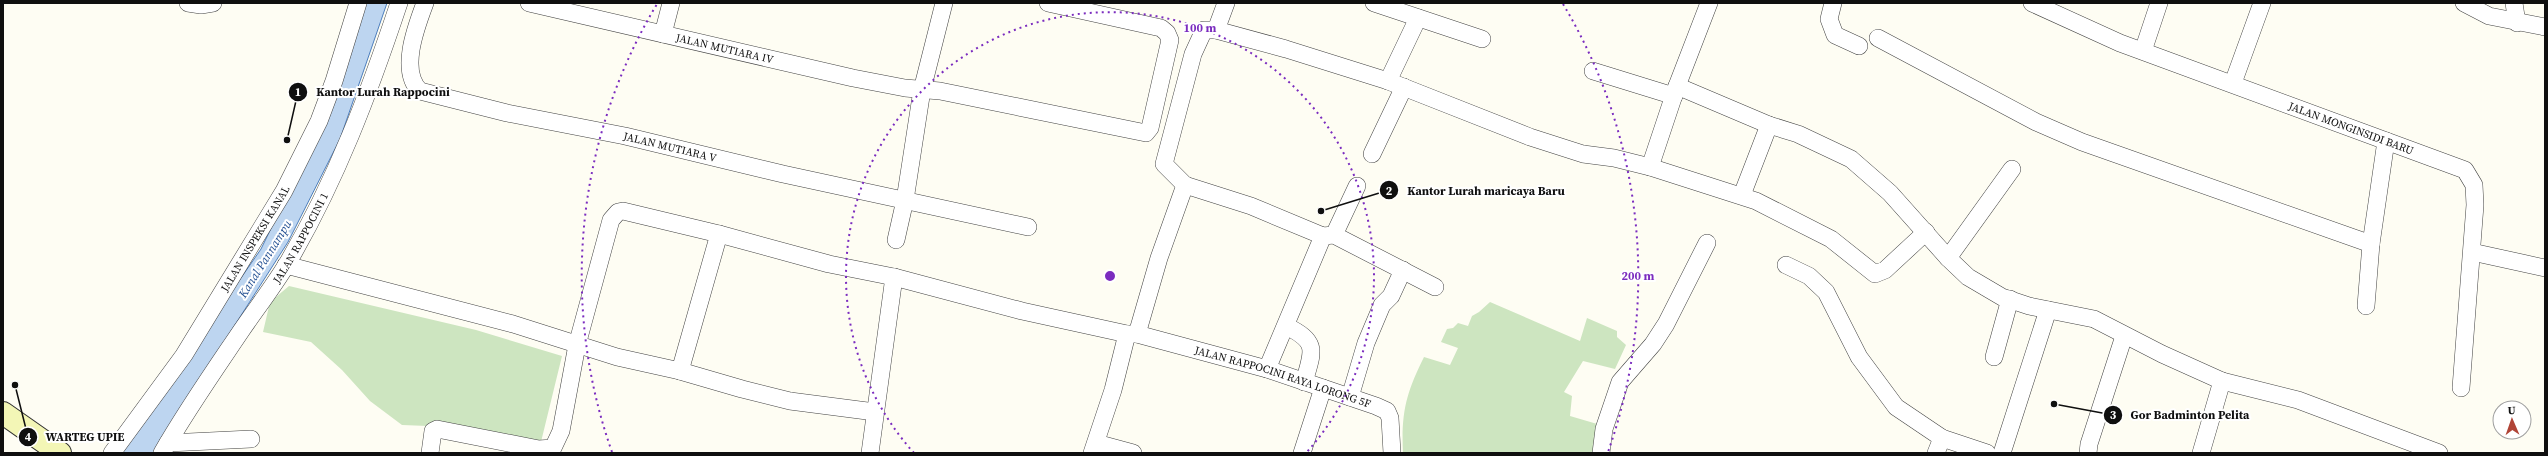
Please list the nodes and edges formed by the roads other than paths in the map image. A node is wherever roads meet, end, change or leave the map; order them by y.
1 (188, 3) edge
2 (213, 3) edge
3 (358, 3) edge
4 (399, 3) edge
5 (425, 3) edge
6 (529, 3) edge
7 (671, 3) edge
8 (944, 3) edge
9 (1048, 3) edge
10 (1226, 3) edge
11 (1374, 3) edge
12 (1709, 3) edge
13 (1833, 3) edge
14 (2032, 3) edge
15 (2159, 3) edge
16 (2262, 3) edge
17 (2464, 3) edge
18 (2514, 3) edge
19 (2052, 7) edge
20 (1418, 18) junction
21 (2517, 23) junction
22 (2545, 27) edge
23 (1216, 30) junction
24 (664, 34) junction
25 (1878, 38) dead end
26 (1482, 39) dead end
27 (1859, 46) dead end
28 (2143, 51) junction
29 (1593, 71) dead end
30 (2233, 83) junction
31 (1396, 84) junction
32 (922, 90) junction
33 (1675, 91) junction
34 (1769, 125) junction
35 (2386, 140) junction
36 (1372, 154) dead end
37 (1650, 167) junction
38 (2012, 169) dead end
39 (1184, 185) junction
40 (1357, 186) dead end
41 (1742, 196) junction
42 (905, 200) junction
43 (1028, 227) dead end
44 (1926, 232) junction
45 (718, 234) junction
46 (1328, 236) junction
47 (896, 240) dead end
48 (1707, 243) dead end
49 (2370, 244) junction
50 (2472, 252) junction
51 (1948, 258) junction
52 (286, 265) junction
53 (1786, 265) dead end
54 (2545, 268) edge
55 (1403, 270) junction
56 (894, 277) junction
57 (1435, 287) dead end
58 (2010, 299) junction
59 (2366, 306) dead end
60 (2048, 310) junction
61 (1286, 326) junction
62 (1132, 334) junction
63 (2124, 336) junction
64 (576, 352) junction
65 (1994, 357) dead end
66 (1267, 369) junction
67 (680, 371) junction
68 (2222, 381) junction
69 (1304, 382) junction
70 (1323, 388) junction
71 (2460, 388) dead end
72 (1350, 397) junction
73 (875, 412) junction
74 (3, 413) edge
75 (251, 439) dead end
76 (1939, 446) edge
77 (165, 448) edge
78 (1094, 448) edge
79 (60, 453) edge
80 (112, 453) edge
81 (430, 453) edge
82 (870, 453) edge
83 (1134, 453) edge
84 (1302, 453) edge
85 (1392, 453) edge
86 (1601, 453) edge
87 (1987, 453) edge
88 (2002, 453) edge
89 (2088, 453) edge
90 (2201, 453) edge
91 (2439, 453) edge

1 - 2 street
3 - 80 street, JALAN INSPEKSI KANAL
4 - 52 street, JALAN RAPPOCINI 1
5 - 42 street, JALAN MUTIARA V
6 - 24 street, JALAN MUTIARA IV
7 - 24 street
8 - 32 street
9 - 32 street, JALAN MUTIARA IV
10 - 23 street
11 - 20 street
12 - 33 street
13 - 27 street
14 - 19 street, JALAN MONGINSIDI BARU
15 - 28 street
16 - 30 street
17 - 21 street
18 - 21 street
19 - 28 street, JALAN MONGINSIDI BARU
20 - 26 street
20 - 31 street
21 - 22 street
23 - 31 street
23 - 39 street
24 - 32 street, JALAN MUTIARA IV
25 - 49 street
28 - 30 street, JALAN MONGINSIDI BARU
29 - 33 street
30 - 35 street, JALAN MONGINSIDI BARU
31 - 36 street
31 - 37 street
32 - 42 street
33 - 34 street
33 - 37 street
34 - 41 street
34 - 44 street
35 - 49 street
35 - 50 street, JALAN MONGINSIDI BARU
37 - 41 street
38 - 51 street
39 - 46 street
39 - 62 street
40 - 46 street
41 - 44 street
42 - 43 street, JALAN MUTIARA V
42 - 47 street
44 - 51 street
45 - 56 street, JALAN RAPPOCINI RAYA LORONG 5F
45 - 64 street, JALAN RAPPOCINI RAYA LORONG 5F
45 - 67 street
46 - 55 street
46 - 61 street
48 - 86 street
49 - 59 street
50 - 54 street
50 - 71 street, JALAN MONGINSIDI BARU
51 - 58 street
52 - 64 street
52 - 77 street, JALAN RAPPOCINI 1
53 - 76 street
55 - 57 street
55 - 72 street
56 - 62 street, JALAN RAPPOCINI RAYA LORONG 5F
56 - 73 street
58 - 60 street
58 - 65 street
60 - 63 street
60 - 88 street
61 - 66 street
61 - 69 street
62 - 66 street, JALAN RAPPOCINI RAYA LORONG 5F
62 - 78 street
63 - 68 street
63 - 89 street
64 - 67 street
64 - 81 street
66 - 69 street, JALAN RAPPOCINI RAYA LORONG 5F
67 - 73 street
68 - 90 street
68 - 91 street
69 - 70 street, JALAN RAPPOCINI RAYA LORONG 5F
70 - 72 street, JALAN RAPPOCINI RAYA LORONG 5F
70 - 84 street
72 - 85 street, JALAN RAPPOCINI RAYA LORONG 5F
73 - 82 street
74 - 79 main road
75 - 77 street
76 - 87 street
78 - 83 street

